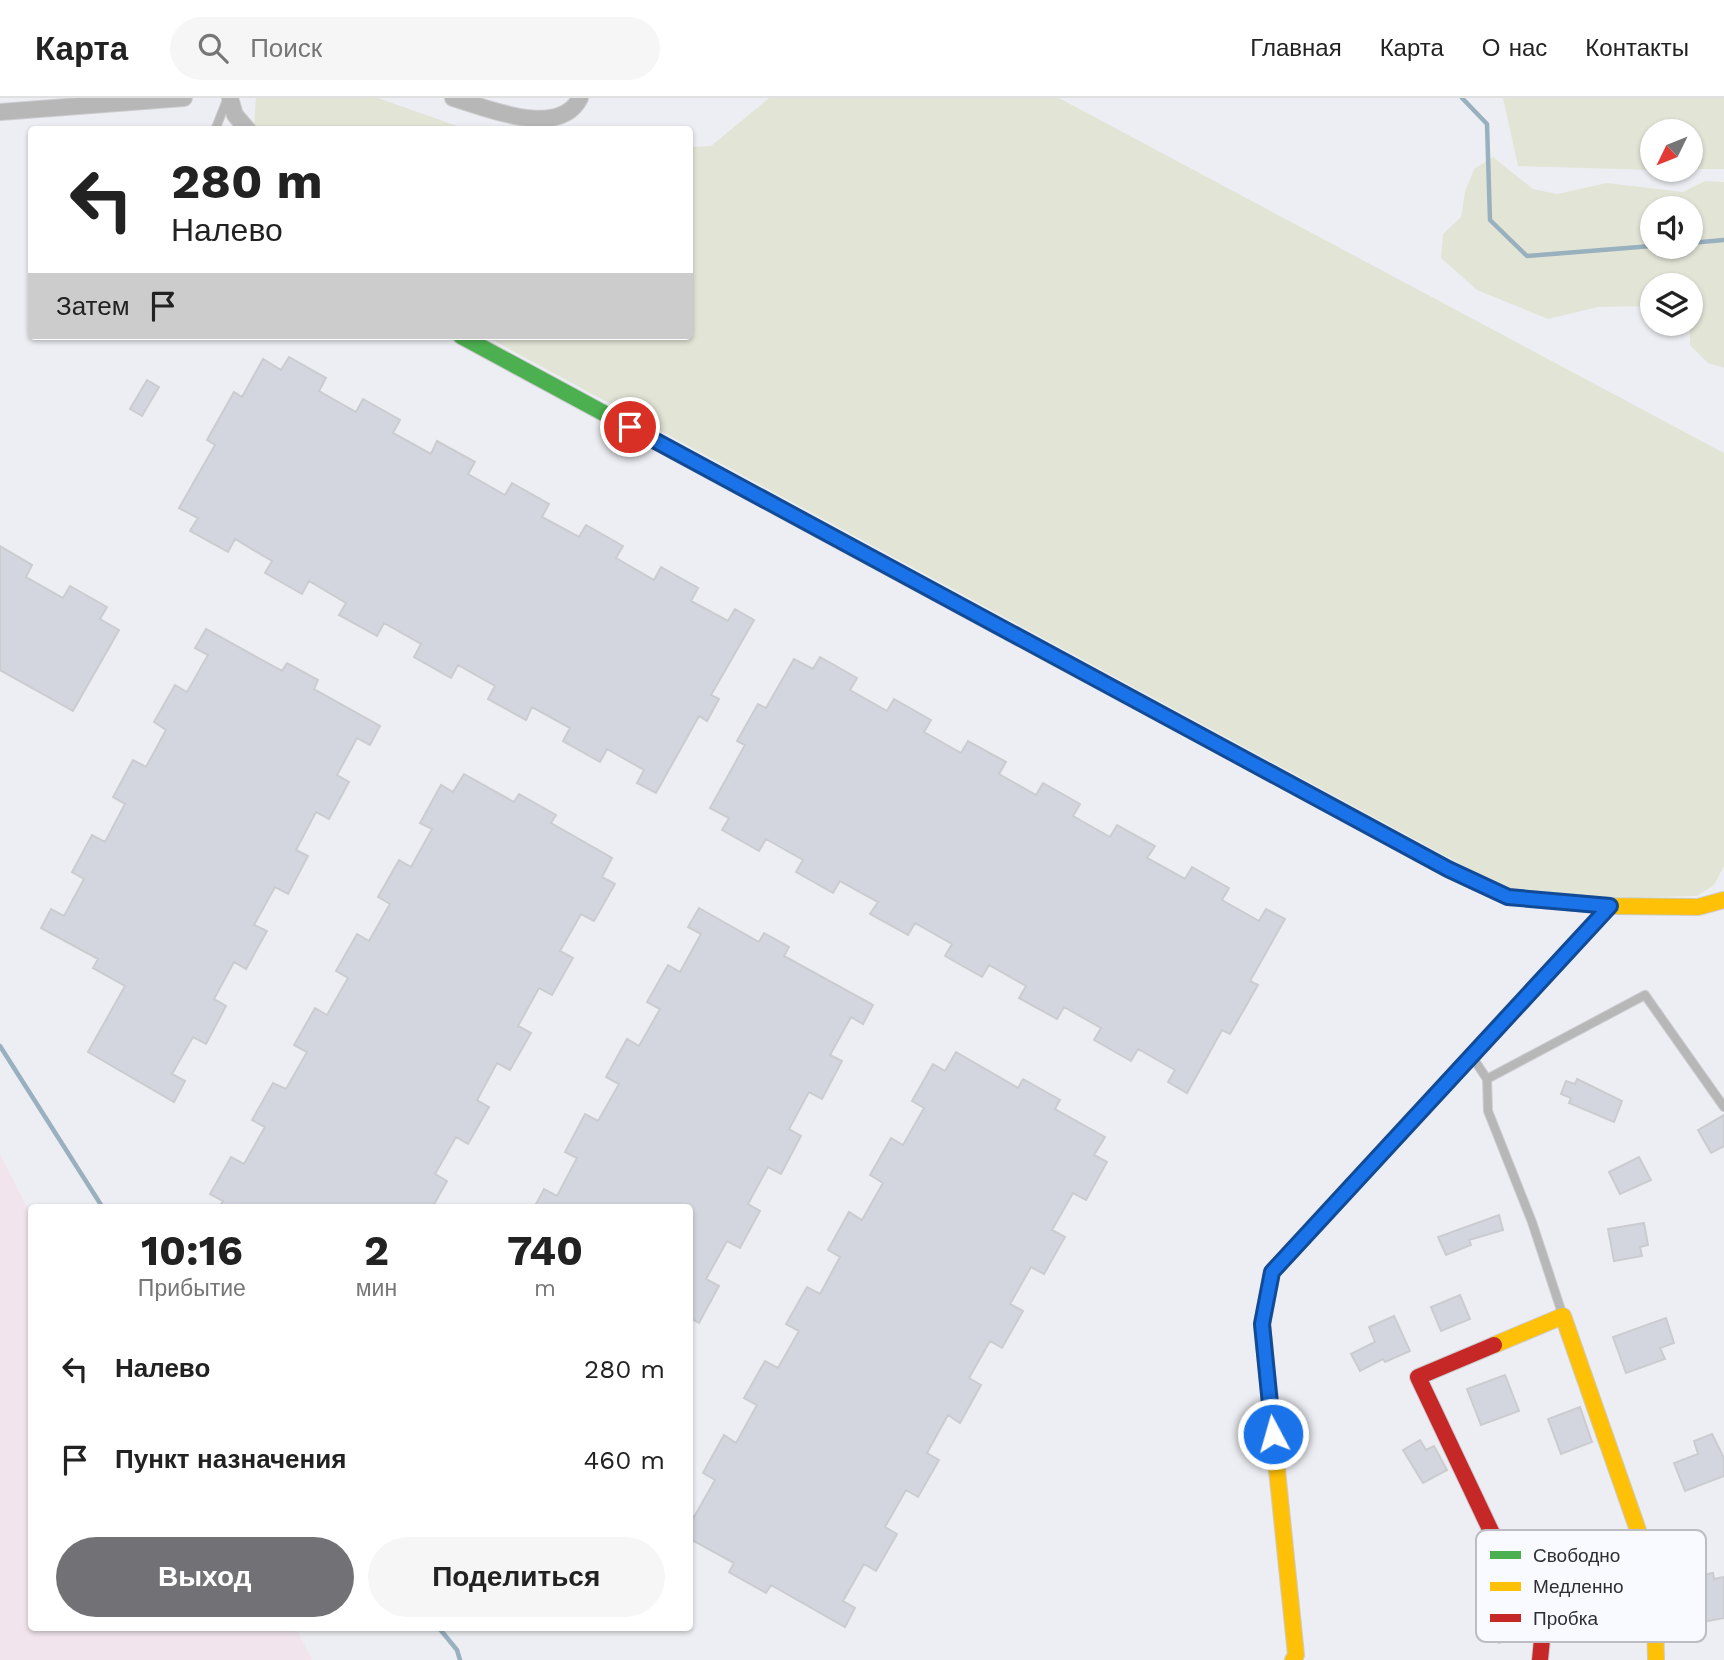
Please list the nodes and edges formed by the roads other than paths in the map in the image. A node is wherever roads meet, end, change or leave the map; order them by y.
1 (184, 98) edge
2 (229, 98) edge
3 (453, 98) edge
4 (580, 98) edge
5 (0, 111) edge
6 (217, 126) edge
7 (245, 126) edge
8 (468, 340) edge
9 (1724, 900) edge
10 (1610, 906) junction
11 (1473, 1058) junction
12 (1487, 1079) junction
13 (1724, 1107) edge
14 (1563, 1316) junction
15 (1490, 1530) edge
16 (1638, 1530) edge
17 (1542, 1642) edge
18 (1656, 1642) edge
19 (1293, 1660) edge
20 (1541, 1660) edge
21 (1656, 1660) edge

1 - 5 street
2 - 6 lane
2 - 7 street
3 - 4 street
8 - 10 street
9 - 10 street
10 - 11 street
11 - 12 lane
11 - 19 street
12 - 13 lane
12 - 14 lane
14 - 15 street
14 - 16 street
17 - 20 street
18 - 21 street

